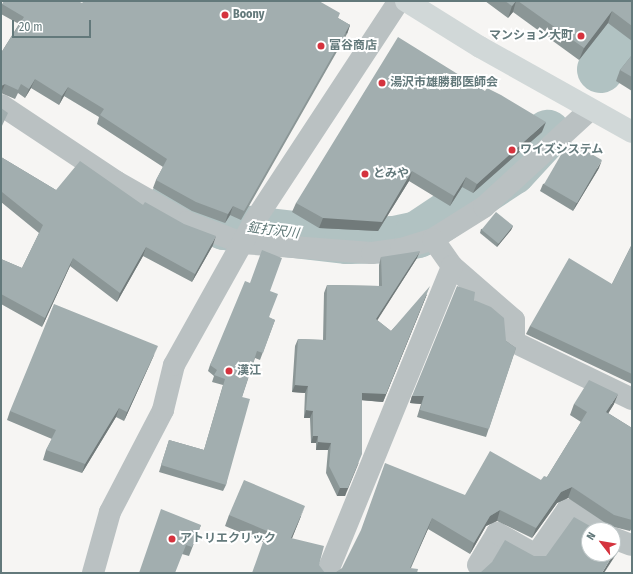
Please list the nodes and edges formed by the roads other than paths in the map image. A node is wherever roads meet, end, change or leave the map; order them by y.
1 (399, 1) edge
2 (406, 1) edge
3 (1, 105) edge
4 (590, 110) junction
5 (632, 132) edge
6 (433, 239) junction
7 (242, 243) junction
8 (452, 266) junction
9 (632, 399) edge
10 (587, 522) edge
11 (478, 565) dead end
12 (93, 573) edge
13 (327, 573) edge

1 - 7 street
2 - 4 main road
3 - 7 street
4 - 5 main road
4 - 6 street
6 - 7 street
6 - 8 street
7 - 12 street
8 - 9 street
8 - 13 street
10 - 11 street

